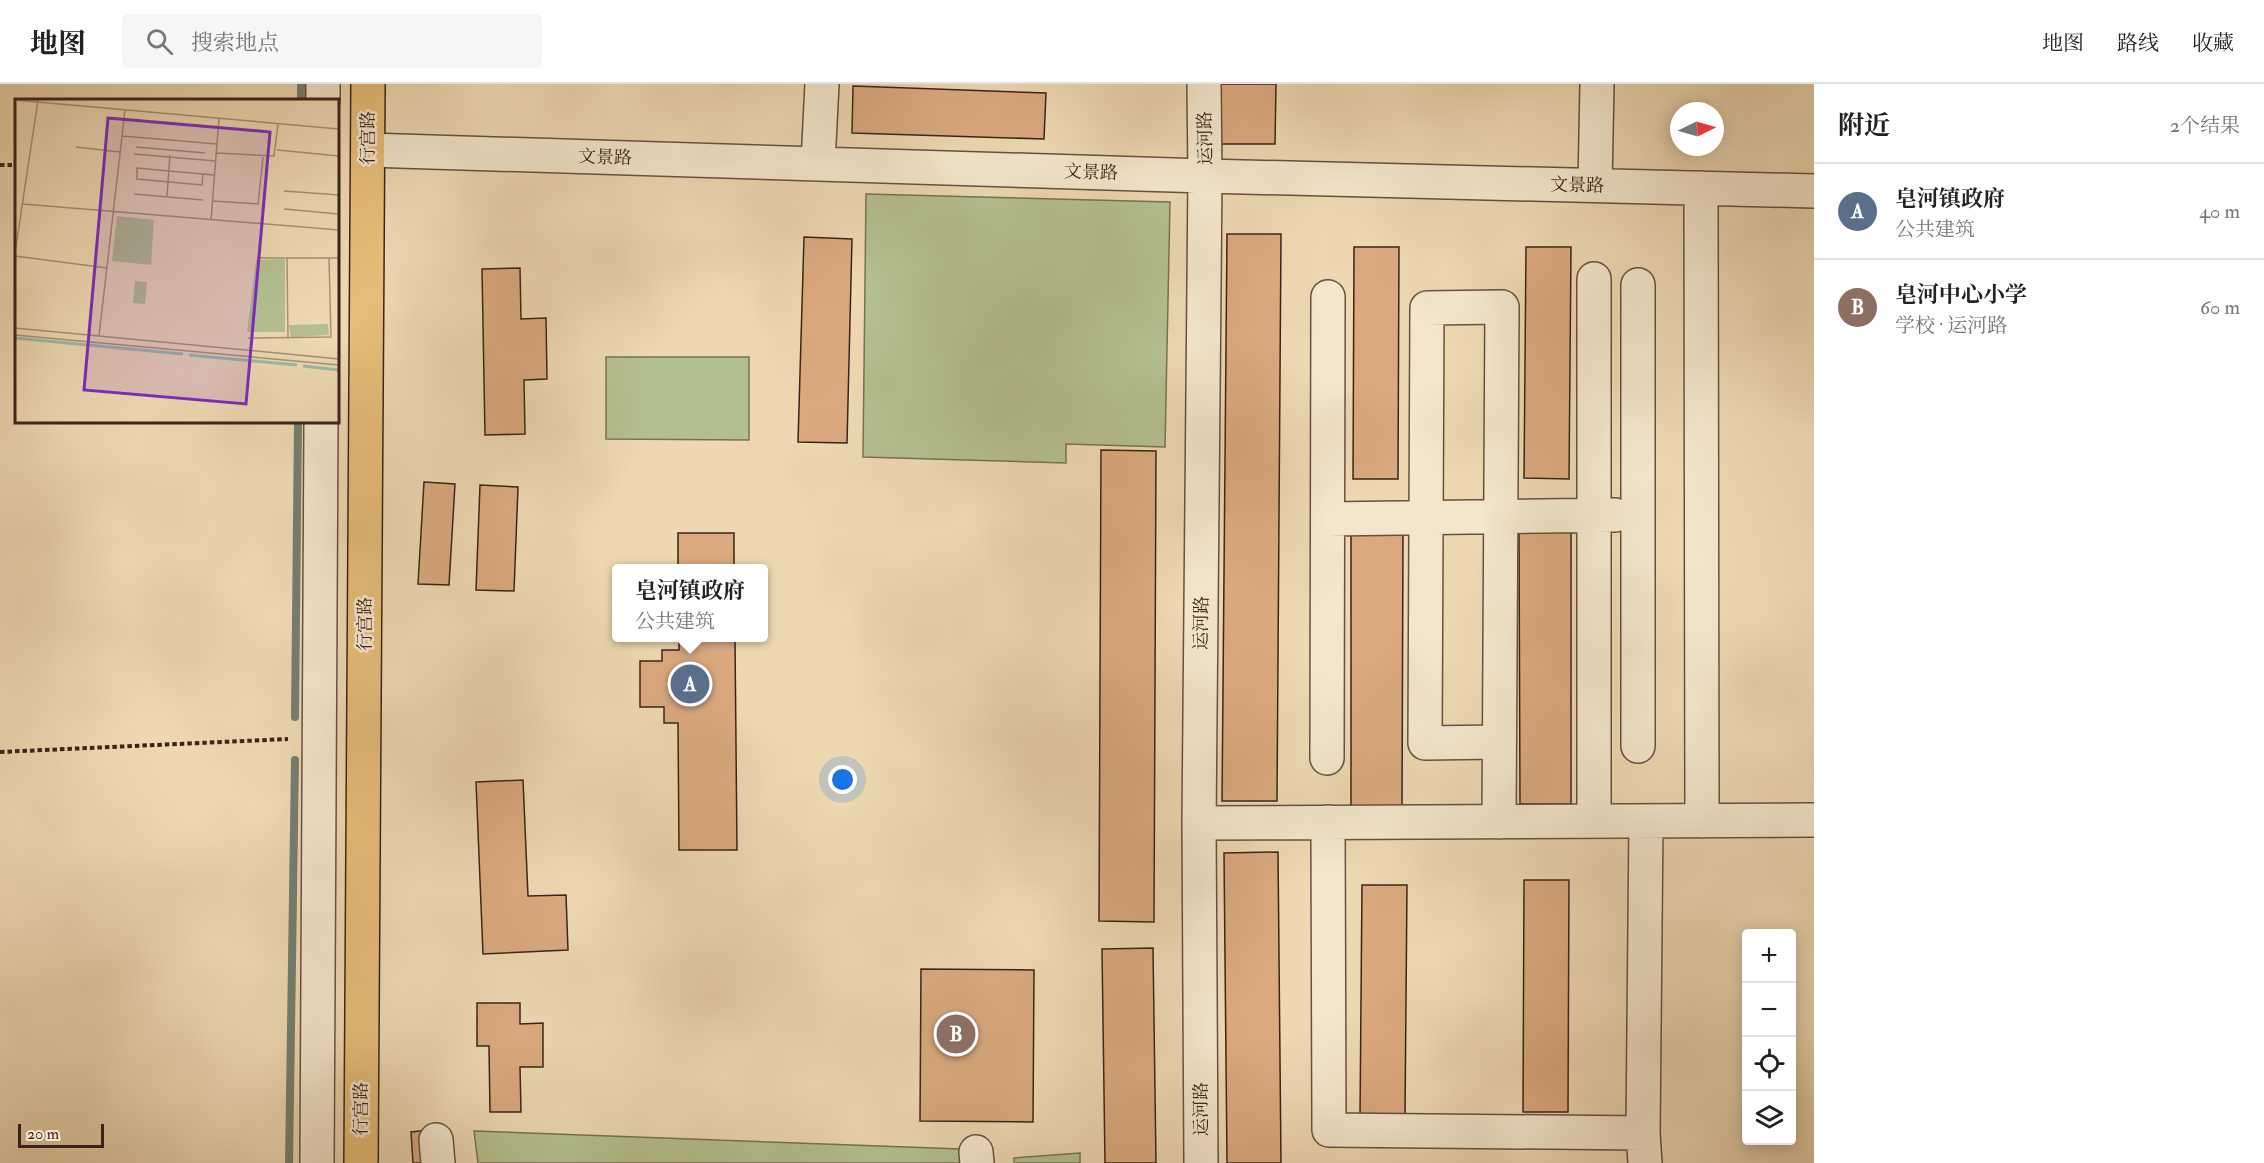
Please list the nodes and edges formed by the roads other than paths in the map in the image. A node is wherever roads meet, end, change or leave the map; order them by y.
1 (369, 84) edge
2 (822, 84) edge
3 (1204, 84) edge
4 (1597, 84) edge
5 (368, 150) junction
6 (819, 164) junction
7 (1205, 176) junction
8 (1595, 185) junction
9 (1701, 188) junction
10 (1814, 191) edge
11 (1594, 279) dead end
12 (1638, 285) dead end
13 (1329, 297) dead end
14 (321, 423) edge
15 (1594, 515) junction
16 (1638, 515) junction
17 (1501, 516) junction
18 (1426, 517) junction
19 (1328, 519) junction
20 (1499, 742) junction
21 (1638, 746) dead end
22 (1327, 758) dead end
23 (1814, 820) edge
24 (1594, 821) junction
25 (1646, 821) junction
26 (1702, 821) junction
27 (1328, 822) junction
28 (1499, 822) junction
29 (1199, 823) junction
30 (1644, 1148) edge
31 (317, 1163) edge
32 (361, 1163) edge
33 (1202, 1163) edge

1 - 5 main road, 行宫路
2 - 6 street
3 - 7 street, 运河路
4 - 8 street
5 - 6 street, 文景路
5 - 32 main road, 行宫路
6 - 7 street, 文景路
7 - 8 street, 文景路
7 - 29 street, 运河路
8 - 9 street, 文景路
9 - 10 street, 文景路
9 - 26 street
11 - 15 street
12 - 16 street
13 - 19 street
14 - 31 street
15 - 16 street
15 - 17 street
15 - 24 street
16 - 21 street
17 - 18 street
17 - 18 street
17 - 20 street
18 - 19 street
18 - 20 street
19 - 22 street
20 - 28 street
23 - 26 street
24 - 25 street
24 - 28 street
25 - 26 street
25 - 30 street
27 - 28 street
27 - 29 street
27 - 30 street
29 - 33 street, 运河路

